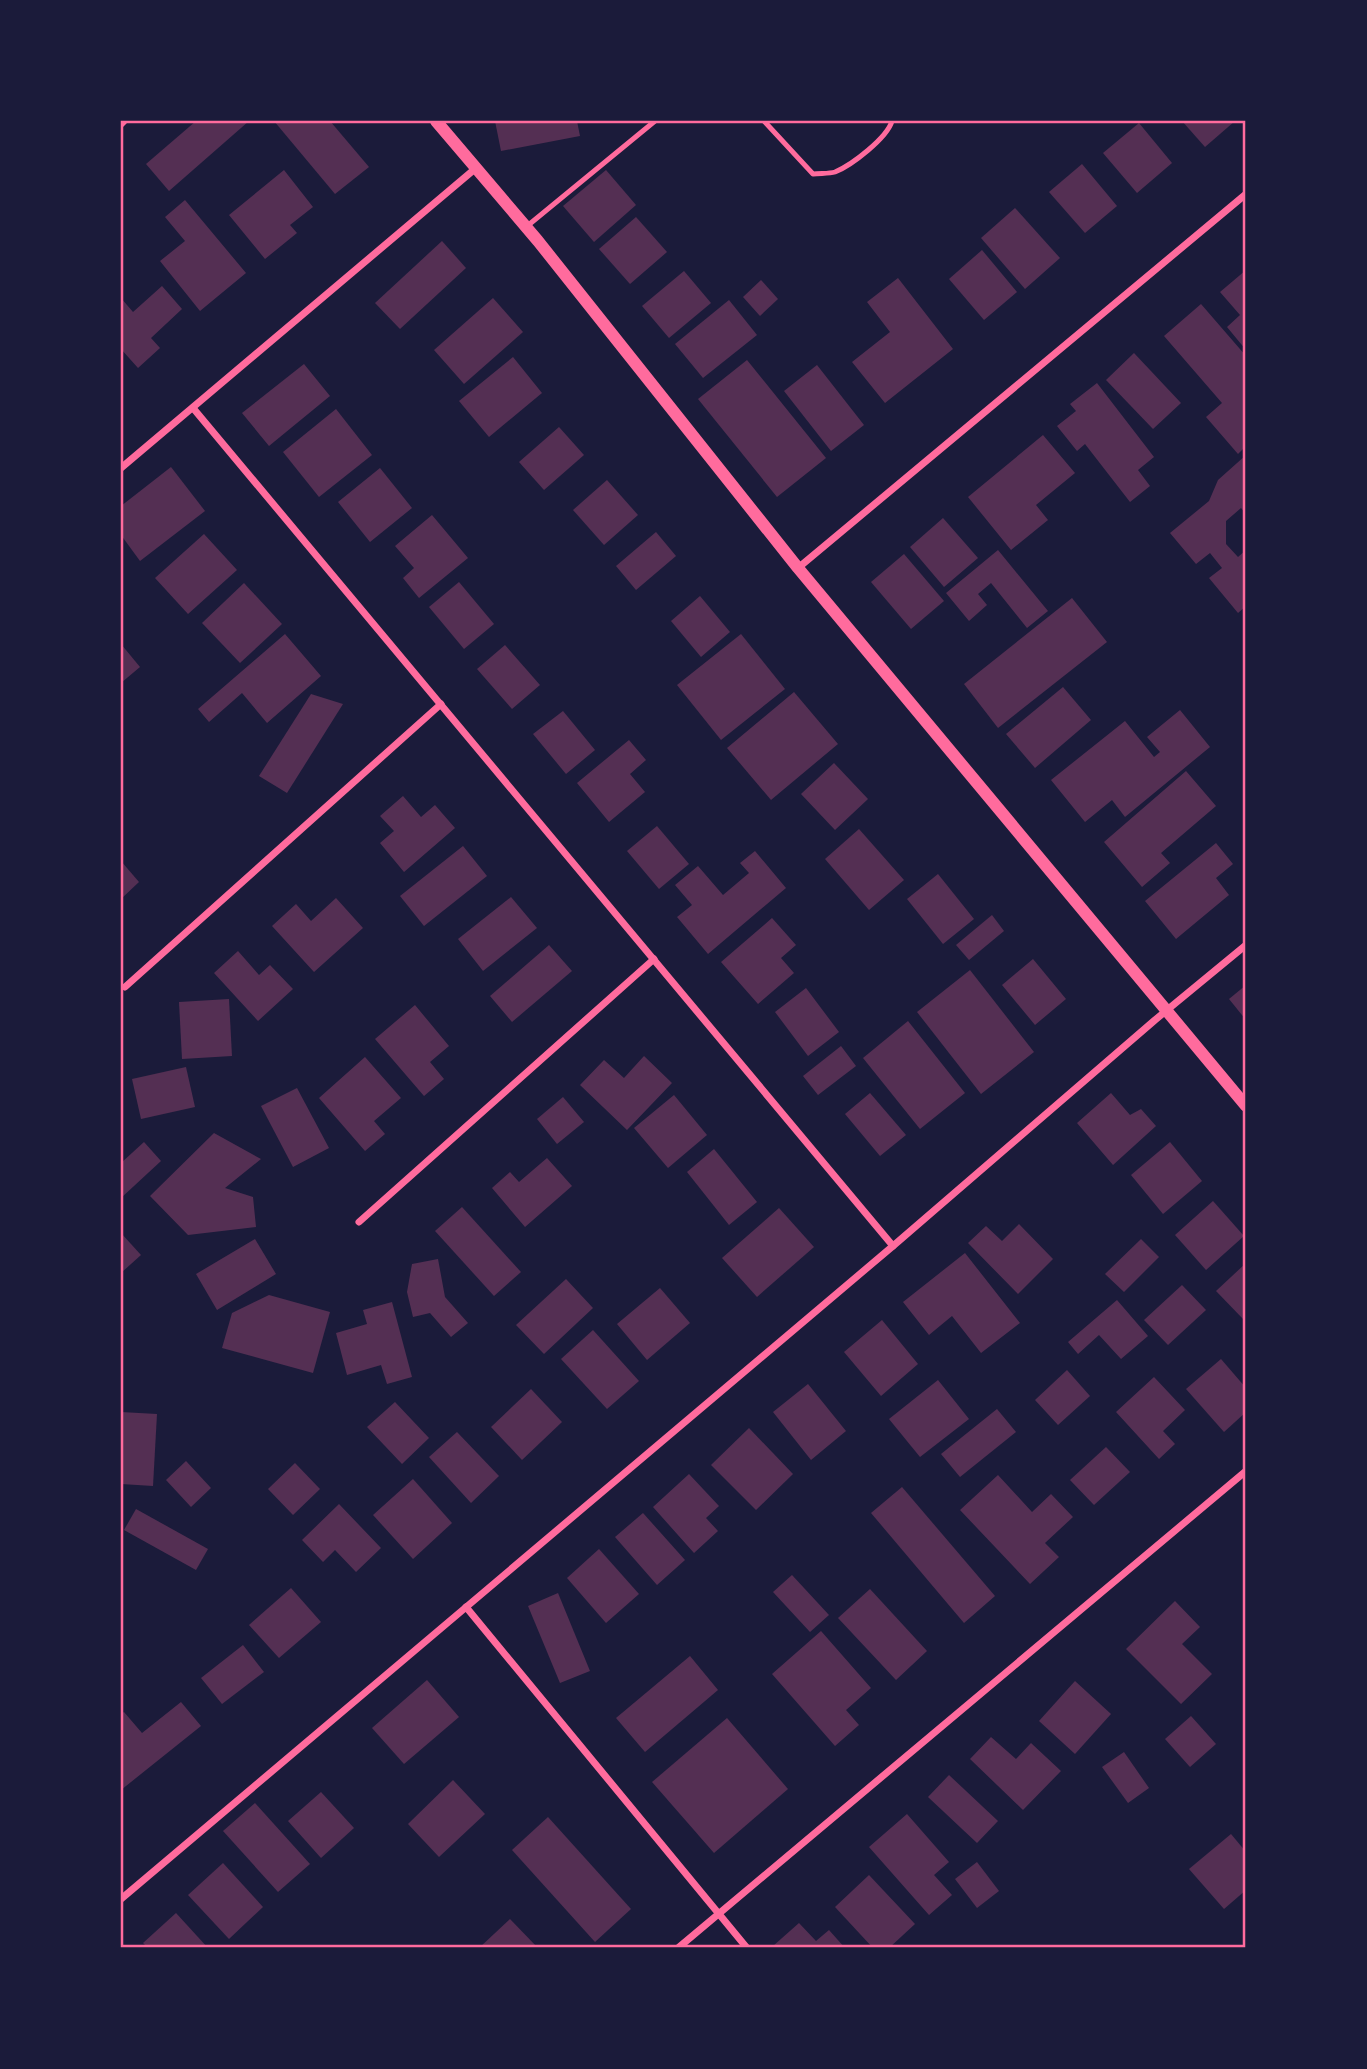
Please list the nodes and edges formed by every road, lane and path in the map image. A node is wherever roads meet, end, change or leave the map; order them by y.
1 (436, 121) edge
2 (656, 121) edge
3 (764, 121) edge
4 (892, 121) edge
5 (476, 168) junction
6 (1246, 194) edge
7 (526, 227) junction
8 (193, 408) junction
9 (121, 468) edge
10 (798, 568) junction
11 (441, 704) junction
12 (1246, 945) edge
13 (654, 959) junction
14 (125, 988) dead end
15 (1166, 1010) junction
16 (1246, 1106) edge
17 (359, 1222) dead end
18 (893, 1246) junction
19 (1246, 1471) edge
20 (466, 1607) junction
21 (121, 1899) edge
22 (718, 1914) junction
23 (678, 1948) edge
24 (747, 1948) edge

1 - 5 street
2 - 7 lane
3 - 4 lane
5 - 7 street
5 - 8 street
6 - 10 street
7 - 10 street
8 - 9 street
8 - 11 street
10 - 15 street
11 - 13 street
11 - 14 street
12 - 15 street
13 - 17 street
13 - 18 street
15 - 16 street
15 - 18 street
18 - 20 street
19 - 22 street
20 - 21 street
20 - 22 street
22 - 23 street
22 - 24 street

